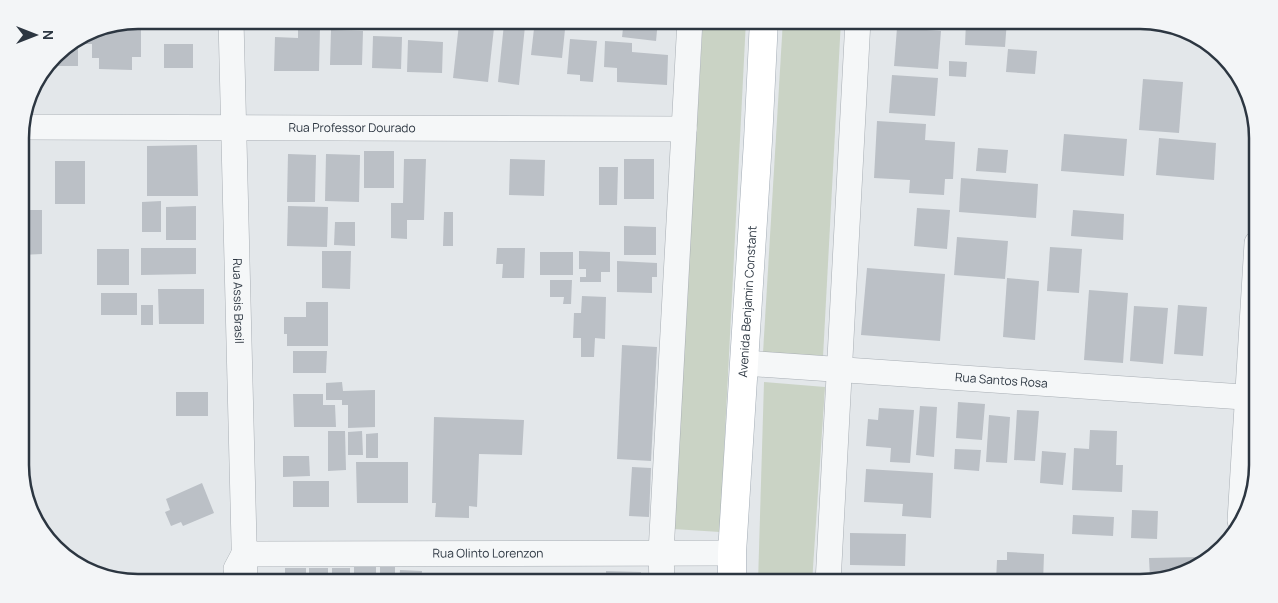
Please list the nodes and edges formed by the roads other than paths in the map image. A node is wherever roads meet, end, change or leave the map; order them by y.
1 (231, 29) edge
2 (690, 29) edge
3 (764, 29) edge
4 (858, 29) edge
5 (30, 127) edge
6 (234, 128) junction
7 (684, 129) junction
8 (744, 363) junction
9 (839, 370) junction
10 (1249, 398) edge
11 (1249, 429) edge
12 (1242, 506) edge
13 (661, 553) junction
14 (732, 553) junction
15 (244, 554) junction
16 (234, 574) edge
17 (245, 574) edge
18 (662, 574) edge
19 (732, 574) edge
20 (828, 574) edge

1 - 6 street, Rua Assis Brasil
2 - 7 street
3 - 8 main road, Avenida Benjamin Constant
4 - 9 street
5 - 6 street, Rua Professor Dourado
6 - 7 street, Rua Professor Dourado
6 - 15 street, Rua Assis Brasil
7 - 13 street
8 - 9 street, Rua Santos Rosa
8 - 14 main road, Avenida Benjamin Constant
9 - 10 street, Rua Santos Rosa
9 - 20 street
11 - 12 street
13 - 14 street, Rua Olinto Lorenzon
13 - 15 street, Rua Olinto Lorenzon
13 - 18 street
14 - 19 main road, Avenida Benjamin Constant
15 - 16 street
15 - 17 street, Rua Assis Brasil

